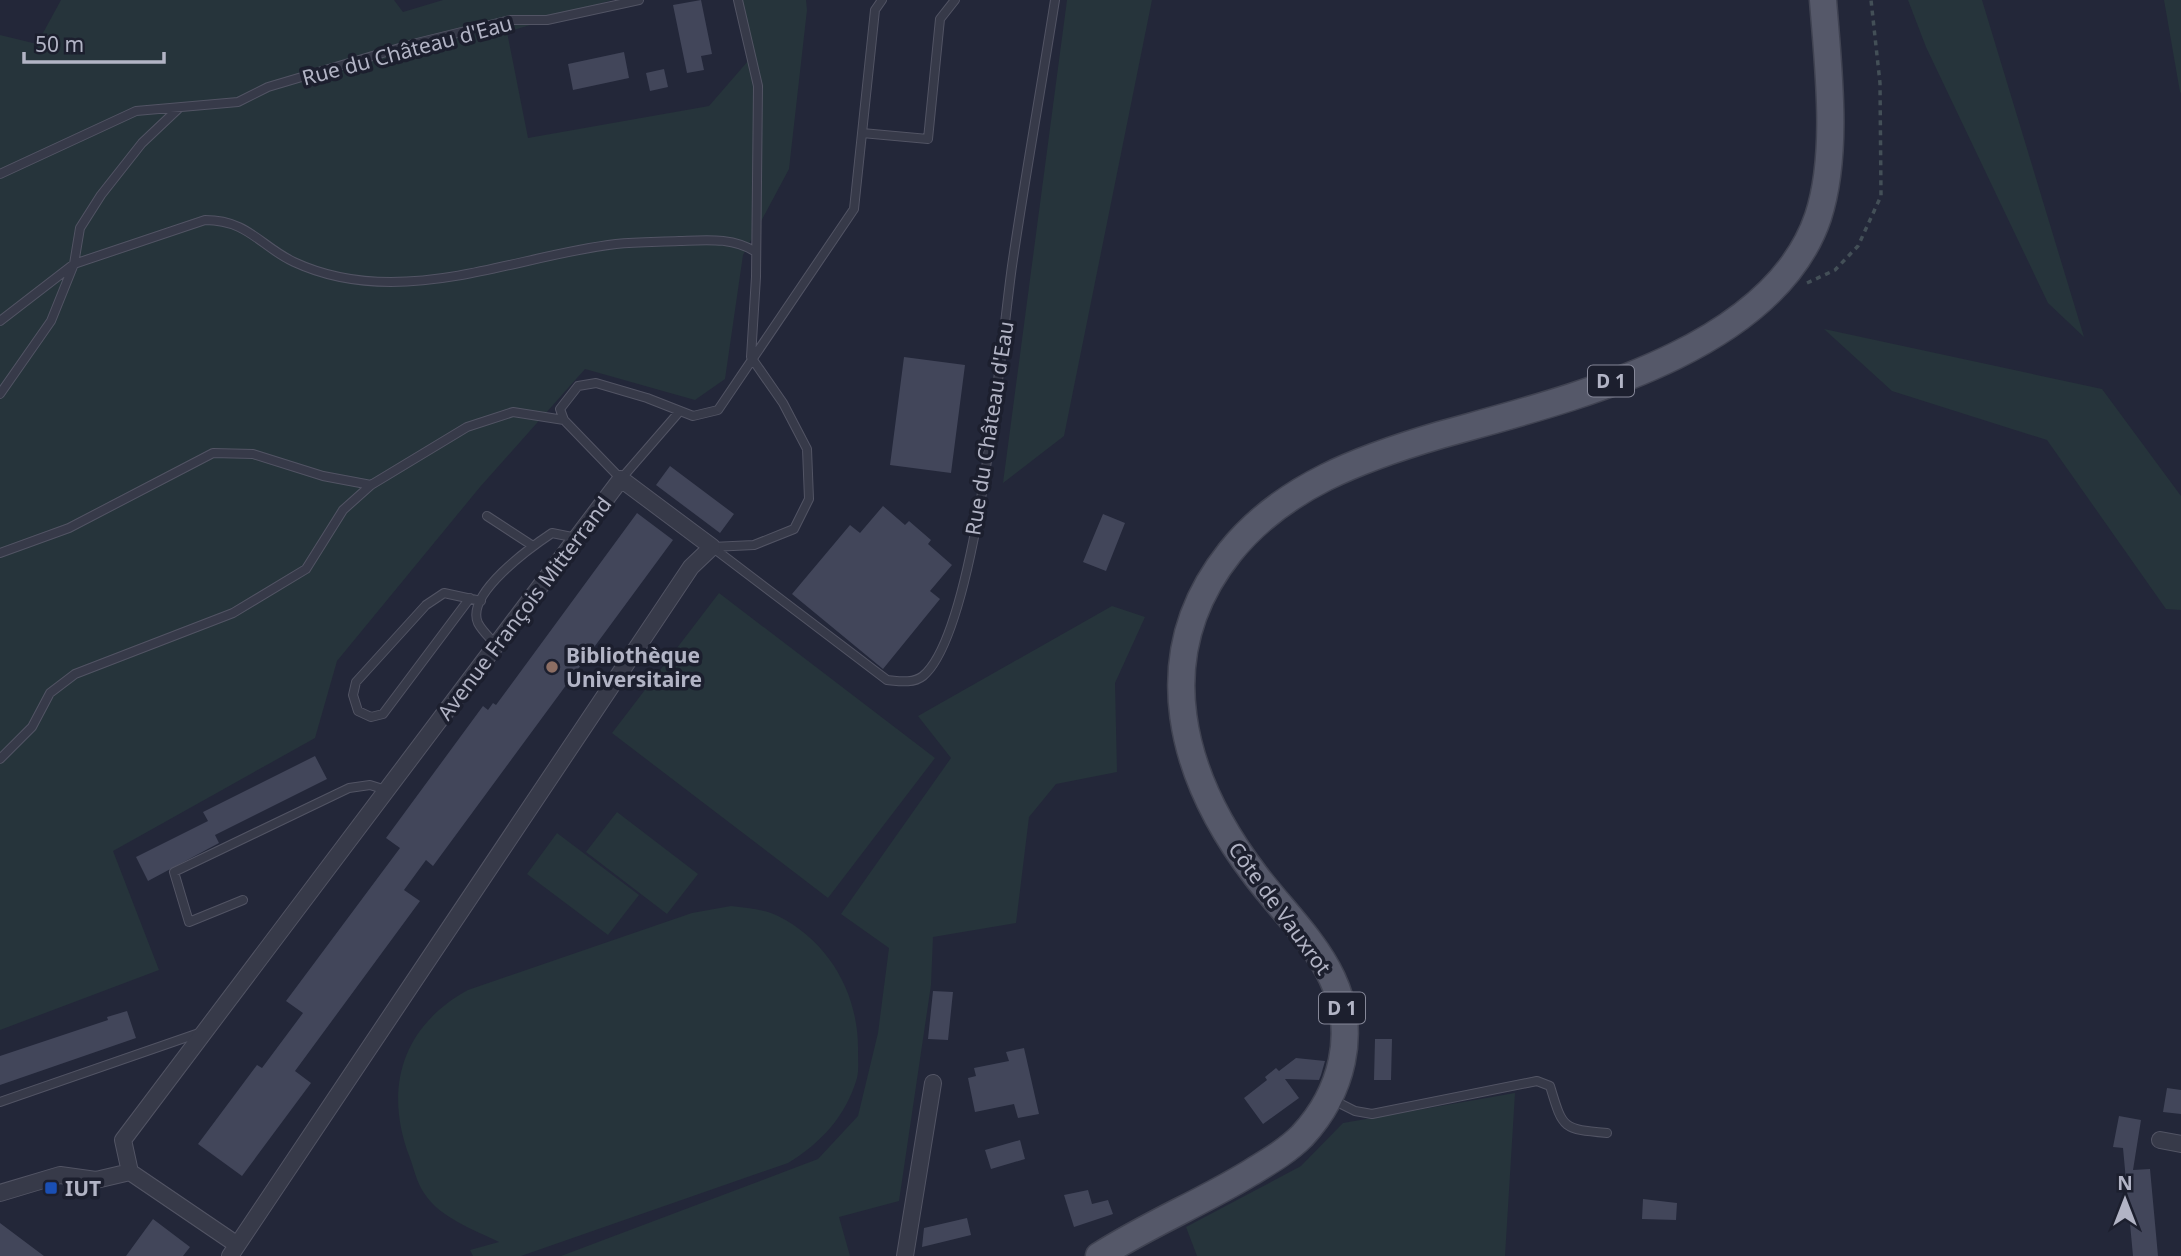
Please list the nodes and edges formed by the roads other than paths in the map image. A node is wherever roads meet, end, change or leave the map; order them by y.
1 (639, 0) edge
2 (738, 0) edge
3 (882, 0) edge
4 (955, 0) edge
5 (1055, 0) edge
6 (1823, 0) edge
7 (178, 109) junction
8 (862, 134) junction
9 (0, 174) edge
10 (756, 252) junction
11 (74, 264) junction
12 (0, 321) edge
13 (751, 358) junction
14 (0, 394) edge
15 (680, 411) junction
16 (564, 420) junction
17 (621, 479) junction
18 (371, 485) junction
19 (487, 516) dead end
20 (577, 538) junction
21 (533, 546) junction
22 (712, 547) junction
23 (0, 553) edge
24 (470, 598) junction
25 (481, 601) junction
26 (496, 645) junction
27 (0, 759) edge
28 (386, 790) junction
29 (243, 900) dead end
30 (203, 1032) junction
31 (933, 1083) dead end
32 (1330, 1098) junction
33 (0, 1102) edge
34 (1607, 1133) dead end
35 (2160, 1140) dead end
36 (2181, 1144) edge
37 (130, 1172) junction
38 (0, 1193) edge
39 (233, 1250) edge
40 (905, 1256) edge
41 (1099, 1256) edge

1 - 7 lane, Rue du Château d'Eau
2 - 10 lane
3 - 8 lane
4 - 8 lane
5 - 22 lane, Rue du Château d'Eau
6 - 32 main road, Côte de Vauxrot / D 1
7 - 9 lane, Rue du Château d'Eau
7 - 11 lane
8 - 13 lane
10 - 11 lane
10 - 13 lane
11 - 12 lane
11 - 14 lane
13 - 15 lane
13 - 22 lane
15 - 16 lane
15 - 17 lane
16 - 17 lane
16 - 18 lane
17 - 20 street, Avenue François Mitterrand
17 - 22 street, Avenue François Mitterrand
18 - 23 lane
18 - 27 lane
19 - 21 lane
20 - 21 lane
20 - 26 street, Avenue François Mitterrand
21 - 25 lane
22 - 39 street
24 - 24 lane
24 - 25 lane
25 - 26 lane
26 - 28 street, Avenue François Mitterrand
28 - 29 lane
28 - 30 street, Avenue François Mitterrand
30 - 33 lane
30 - 37 street, Avenue François Mitterrand
31 - 40 street
32 - 34 lane
32 - 41 main road, Côte de Vauxrot / D 1
35 - 36 street
37 - 38 street
37 - 39 street

